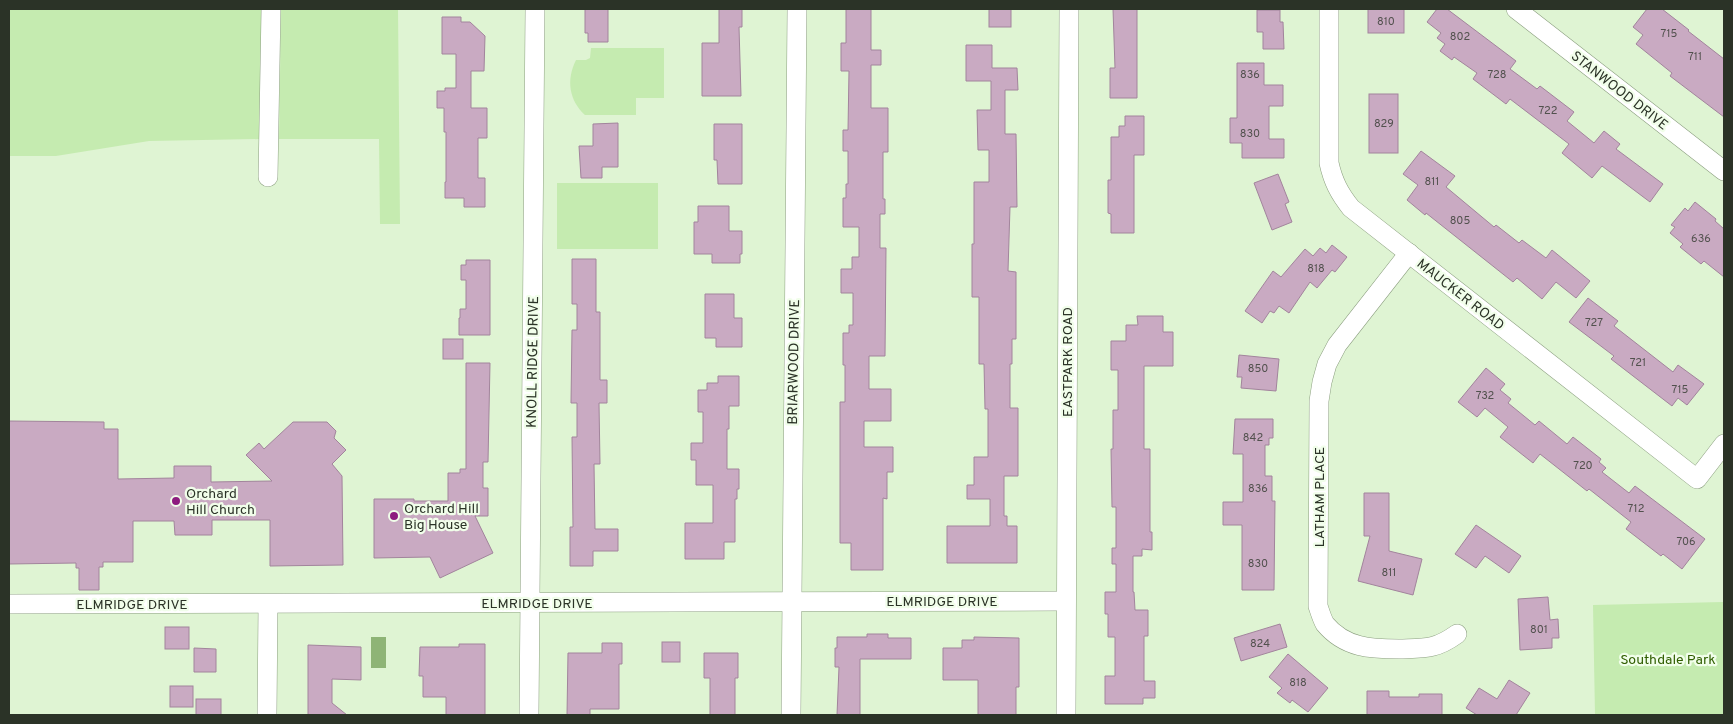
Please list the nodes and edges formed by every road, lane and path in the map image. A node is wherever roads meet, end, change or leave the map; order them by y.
1 (271, 9) edge
2 (535, 9) edge
3 (796, 9) edge
4 (1069, 9) edge
5 (1329, 9) edge
6 (1516, 9) edge
7 (1724, 171) edge
8 (268, 178) dead end
9 (1409, 253) junction
10 (1724, 444) edge
11 (1066, 601) junction
12 (791, 602) junction
13 (530, 603) junction
14 (9, 604) edge
15 (268, 604) junction
16 (1457, 634) dead end
17 (267, 715) edge
18 (529, 715) edge
19 (791, 715) edge
20 (1066, 715) edge

1 - 8 street
2 - 13 street, KNOLL RIDGE DRIVE
3 - 12 street, BRIARWOOD DRIVE
4 - 11 street, EASTPARK ROAD
5 - 9 street, MAUCKER ROAD
6 - 7 street, STANWOOD DRIVE
9 - 10 street, MAUCKER ROAD
9 - 16 street, LATHAM PLACE
11 - 12 street, ELMRIDGE DRIVE
11 - 20 street, EASTPARK ROAD
12 - 13 street, ELMRIDGE DRIVE
12 - 19 street, BRIARWOOD DRIVE
13 - 15 street, ELMRIDGE DRIVE
13 - 18 street, KNOLL RIDGE DRIVE
14 - 15 street, ELMRIDGE DRIVE
15 - 17 street

